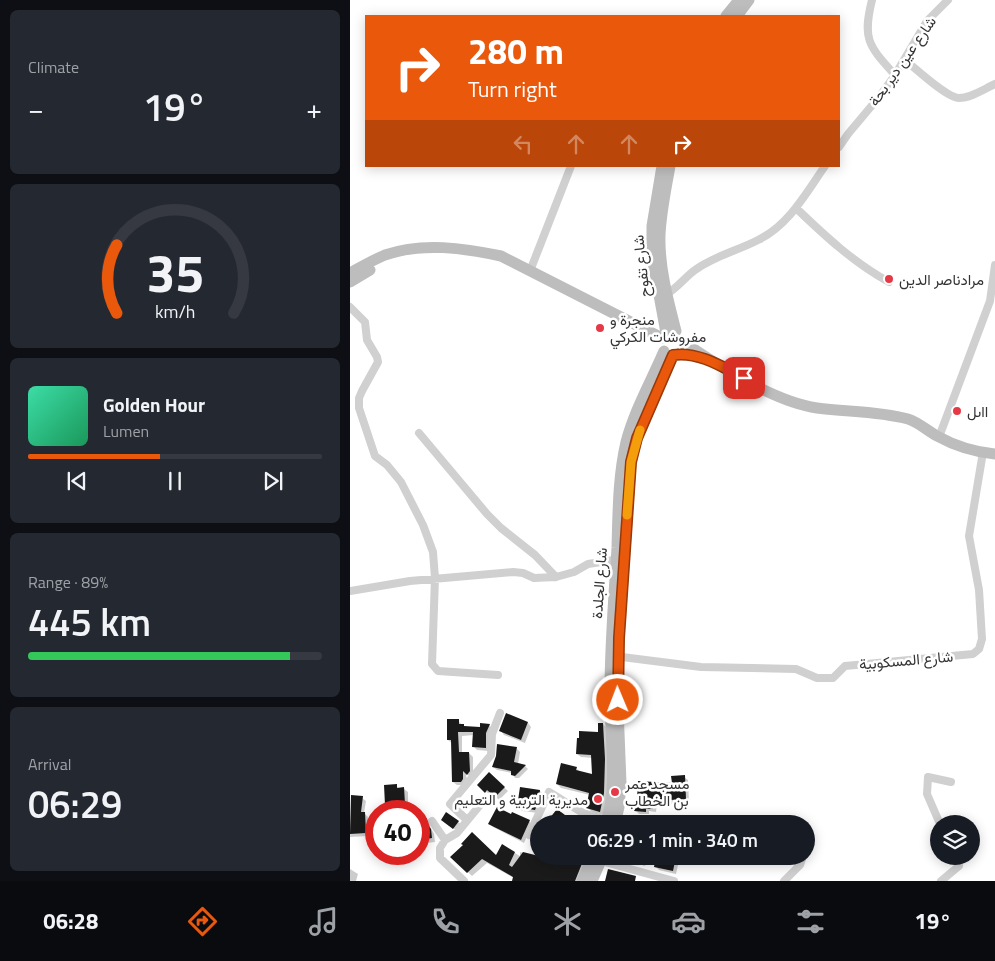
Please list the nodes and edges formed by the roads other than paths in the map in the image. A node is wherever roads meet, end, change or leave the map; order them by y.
1 (739, 0) edge
2 (750, 0) edge
3 (872, 0) edge
4 (948, 0) edge
5 (727, 15) edge
6 (738, 15) edge
7 (905, 60) junction
8 (895, 75) junction
9 (995, 84) edge
10 (840, 145) edge
11 (571, 167) edge
12 (662, 167) edge
13 (670, 167) edge
14 (824, 167) edge
15 (796, 208) junction
16 (995, 265) edge
17 (530, 271) junction
18 (350, 273) edge
19 (350, 282) edge
20 (889, 282) dead end
21 (663, 295) junction
22 (350, 307) edge
23 (668, 334) junction
24 (676, 351) junction
25 (419, 433) dead end
26 (939, 437) junction
27 (989, 453) edge
28 (620, 558) junction
29 (556, 577) junction
30 (435, 578) junction
31 (350, 590) edge
32 (615, 656) junction
33 (498, 675) dead end
34 (500, 713) dead end
35 (951, 782) dead end
36 (485, 799) dead end
37 (538, 815) edge
38 (590, 815) edge
39 (609, 815) edge
40 (936, 815) edge
41 (467, 820) junction
42 (432, 821) dead end
43 (445, 840) junction
44 (594, 865) edge
45 (597, 865) edge
46 (622, 865) edge
47 (800, 865) edge
48 (959, 865) edge
49 (464, 881) edge
50 (582, 881) edge
51 (592, 881) edge
52 (674, 881) edge
53 (784, 881) edge
54 (941, 881) edge

1 - 5 street
2 - 6 street
3 - 8 street
4 - 7 street, شارع عين دير بحة
7 - 8 street, شارع عين دير بحة
7 - 9 street
8 - 10 street, شارع عين دير بحة
11 - 17 street
12 - 21 street, شارع تفوح
13 - 21 street
14 - 15 street
15 - 20 street
15 - 21 street
16 - 26 street
17 - 18 street
17 - 19 street
17 - 23 street
21 - 23 street
22 - 30 street
23 - 24 street
23 - 24 street
24 - 26 street
24 - 28 street, شارع الجلدة
25 - 29 street
26 - 27 street
27 - 32 street, شارع المسكوبية
28 - 29 street
28 - 32 street, شارع الجلدة
29 - 30 street
30 - 31 street
30 - 33 street
32 - 39 street, شارع الجلدة
34 - 41 street
35 - 40 street
36 - 41 street
37 - 38 street
41 - 43 street
42 - 43 street
43 - 49 street
44 - 50 street
45 - 51 street
46 - 52 street
47 - 53 street
48 - 54 street

